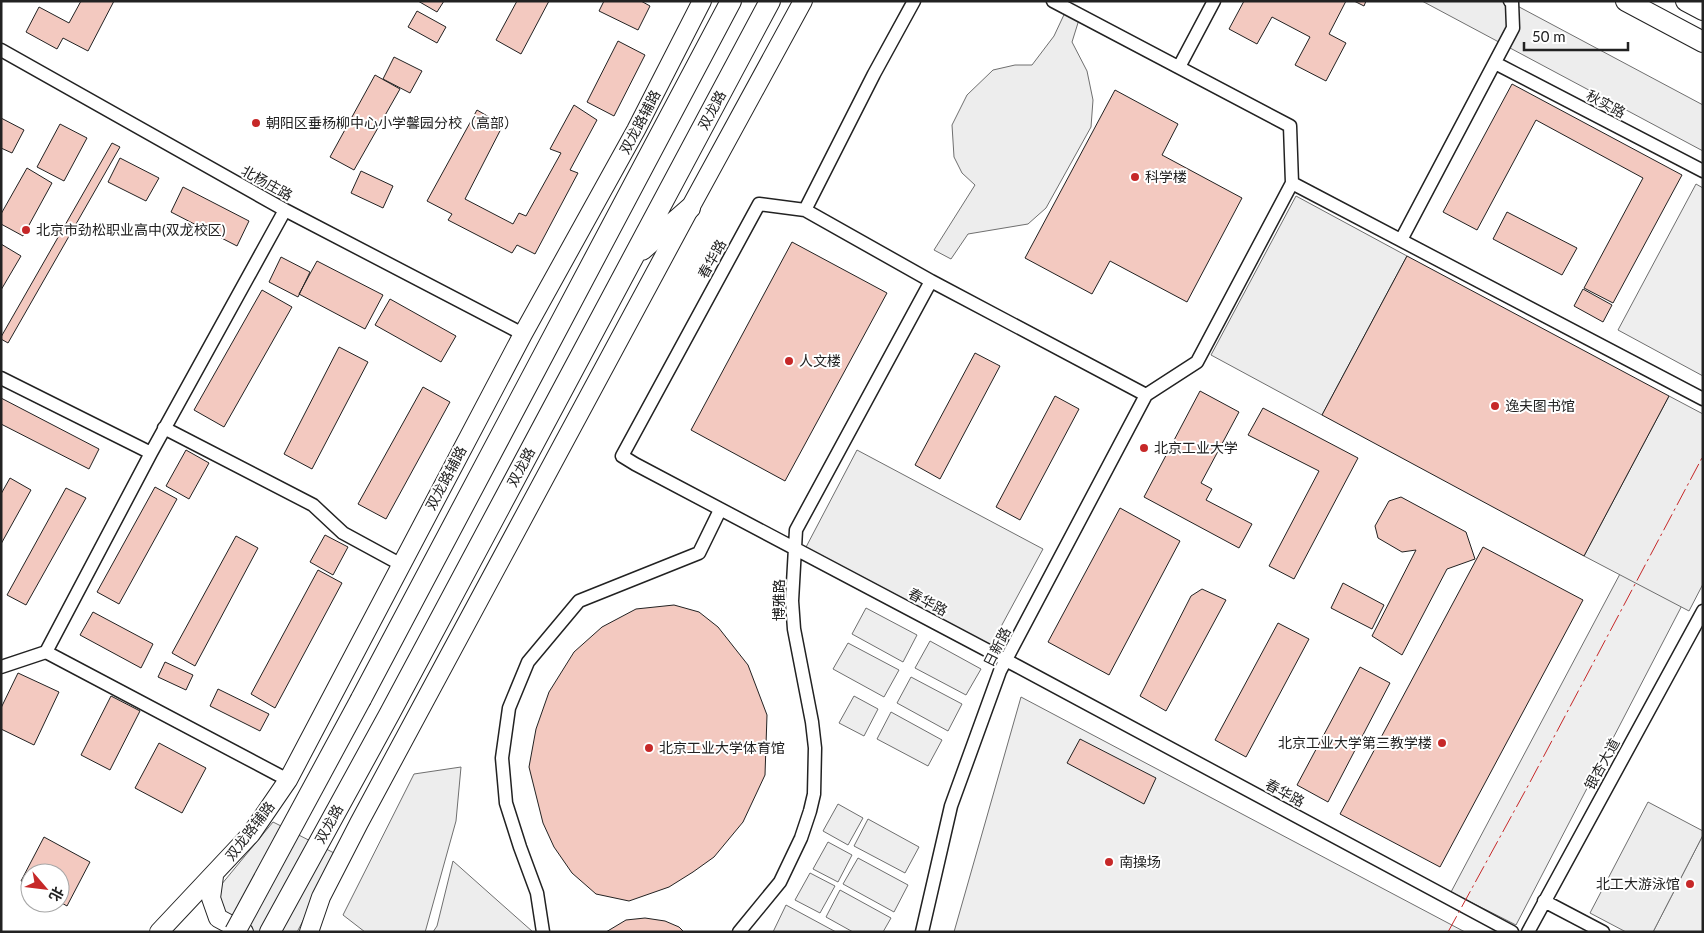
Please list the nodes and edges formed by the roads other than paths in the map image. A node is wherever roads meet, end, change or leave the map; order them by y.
1 (702, 1) edge
2 (731, 1) edge
3 (770, 1) edge
4 (803, 1) edge
5 (914, 1) edge
6 (1053, 1) edge
7 (1214, 1) edge
8 (1510, 1) edge
9 (1626, 1) edge
10 (1686, 1) edge
11 (1703, 10) edge
12 (1703, 42) edge
13 (1, 50) edge
14 (1495, 63) junction
15 (1178, 67) junction
16 (1703, 172) edge
17 (1292, 183) junction
18 (690, 208) junction
19 (285, 210) junction
20 (805, 210) junction
21 (1401, 240) junction
22 (631, 260) junction
23 (931, 280) junction
24 (523, 334) junction
25 (1, 378) edge
26 (1146, 395) junction
27 (1703, 399) edge
28 (164, 428) junction
29 (151, 453) junction
30 (720, 510) junction
31 (796, 550) junction
32 (400, 564) junction
33 (1703, 611) edge
34 (46, 652) junction
35 (1006, 660) junction
36 (1, 667) edge
37 (288, 780) junction
38 (214, 876) junction
39 (1544, 901) junction
40 (159, 932) edge
41 (234, 932) edge
42 (244, 932) edge
43 (270, 932) edge
44 (309, 932) edge
45 (543, 932) edge
46 (739, 932) edge
47 (922, 932) edge
48 (1512, 932) edge
49 (1528, 932) edge
50 (1603, 932) edge

1 - 24 main road, 双龙路辅路
2 - 41 main road, bridge
3 - 22 main road, 双龙路
4 - 18 main road
5 - 20 street
6 - 15 street
7 - 15 street
8 - 14 street
9 - 12 main road
10 - 11 main road
13 - 19 street, 北杨庄路
14 - 16 street, 秋实路
14 - 21 street
15 - 17 street
17 - 21 street
17 - 26 street
18 - 22 main road
18 - 44 main road
19 - 24 street, 北杨庄路
19 - 28 street
20 - 23 street
20 - 30 street, 春华路
21 - 27 street
22 - 43 main road, 双龙路
23 - 26 street
23 - 31 street, 博雅路
24 - 32 main road, 双龙路辅路
25 - 29 street
26 - 35 street, 日新路
28 - 29 street
28 - 32 street
29 - 34 street
30 - 31 street, 春华路
30 - 45 street
31 - 35 street, 春华路
31 - 46 street, 博雅路
32 - 37 main road, 双龙路辅路
33 - 39 street, 银杏大道
34 - 36 street
34 - 37 street
35 - 47 street, 日新路
35 - 48 street, 春华路
37 - 38 main road, 双龙路辅路
38 - 40 main road, 双龙路辅路
38 - 42 main road
39 - 49 street, 银杏大道
39 - 50 street

